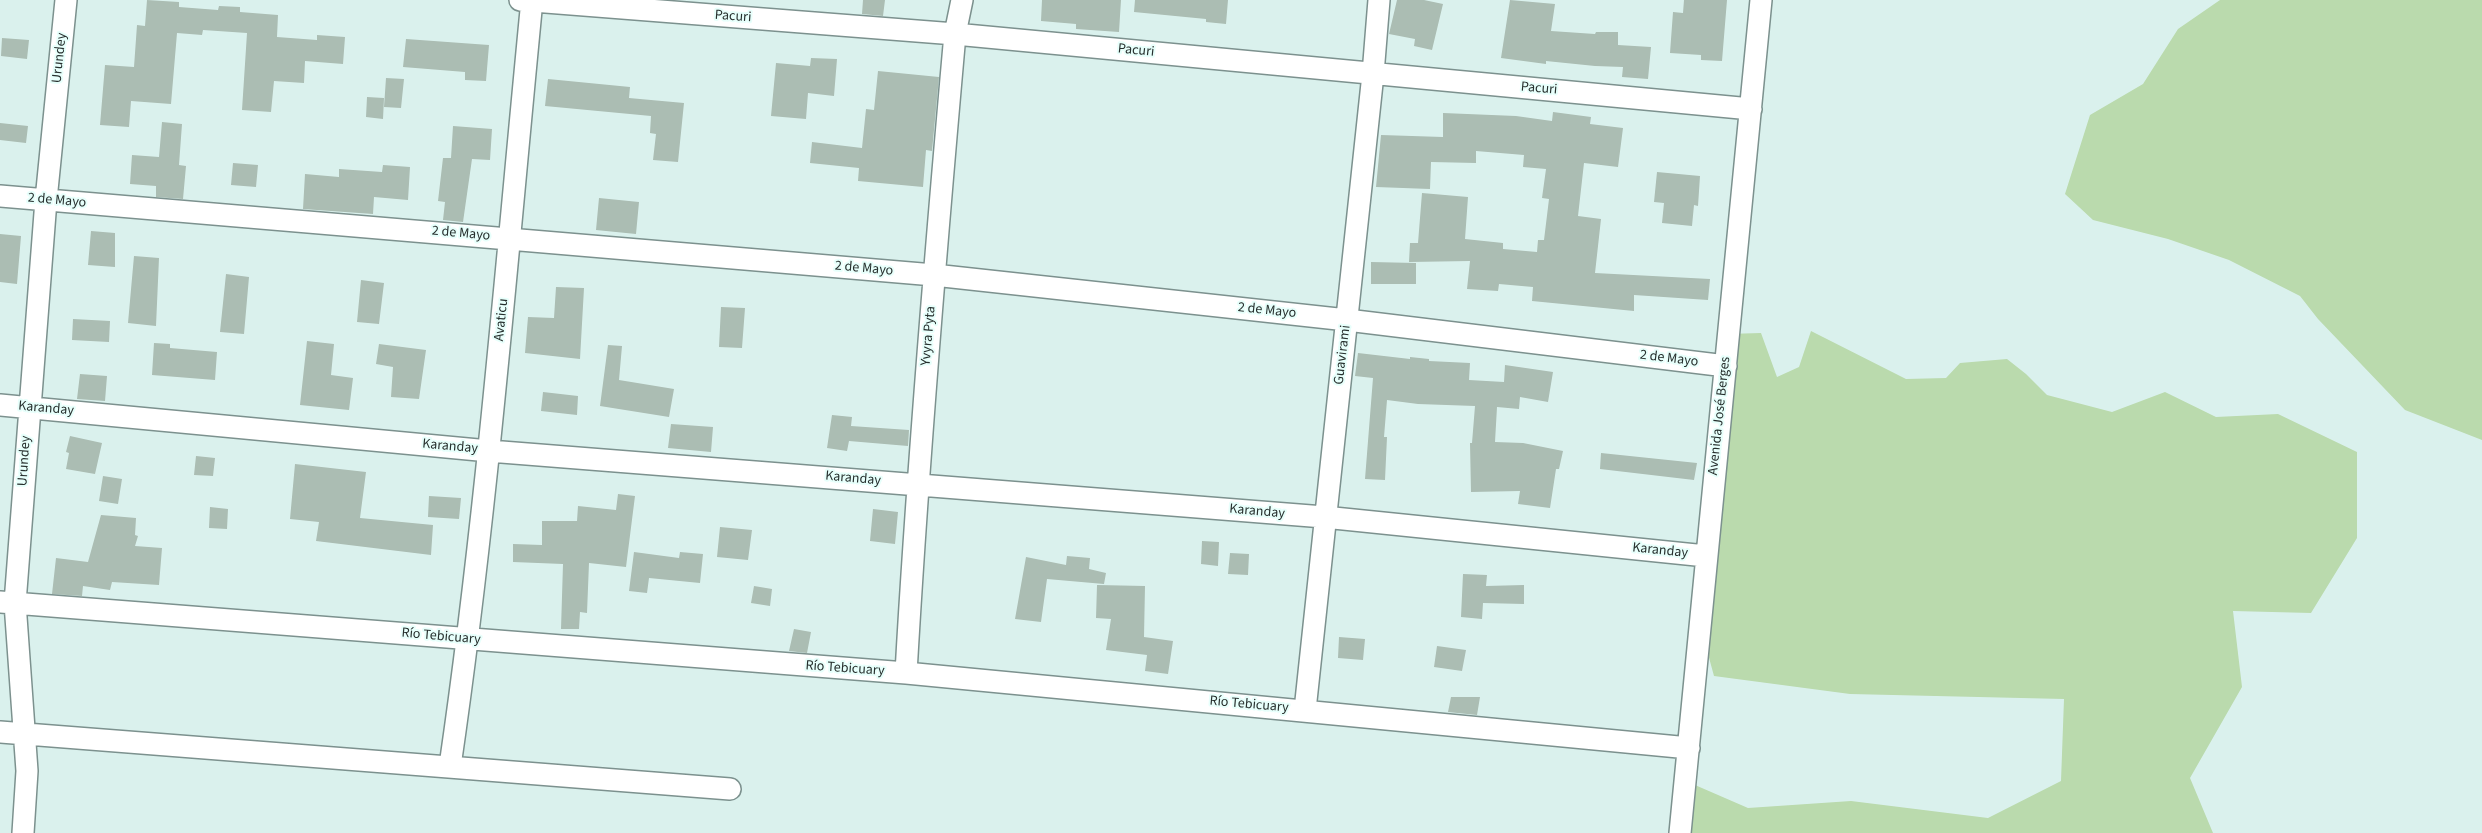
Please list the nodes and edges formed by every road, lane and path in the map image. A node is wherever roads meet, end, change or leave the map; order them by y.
1 (66, 0) edge
2 (528, 0) edge
3 (962, 0) edge
4 (1379, 0) edge
5 (1761, 0) edge
6 (955, 34) junction
7 (1373, 74) junction
8 (1751, 109) junction
9 (0, 196) edge
10 (46, 200) junction
11 (510, 238) junction
12 (934, 275) junction
13 (1347, 320) junction
14 (1726, 366) junction
15 (0, 406) edge
16 (29, 408) junction
17 (489, 451) junction
18 (916, 484) junction
19 (1324, 517) junction
20 (1706, 556) junction
21 (7, 602) edge
22 (468, 639) junction
23 (906, 673) junction
24 (1305, 710) junction
25 (0, 732) edge
26 (24, 733) junction
27 (1689, 748) junction
28 (450, 766) junction
29 (730, 789) dead end
30 (23, 833) edge
31 (1680, 833) edge

1 - 10 street, Urundey
2 - 6 street, Pacuri
2 - 11 street, Avaticu
3 - 6 street, Yvyra Pyta
4 - 7 street, Guavirami
5 - 8 street, Avenida José Berges
6 - 7 street, Pacuri
6 - 12 street, Yvyra Pyta
7 - 8 street, Pacuri
7 - 13 street, Guavirami
8 - 14 street, Avenida José Berges
9 - 10 street, 2 de Mayo
10 - 11 street, 2 de Mayo
10 - 16 street, Urundey
11 - 12 street, 2 de Mayo
11 - 17 street, Avaticu
12 - 13 street, 2 de Mayo
12 - 18 street, Yvyra Pyta
13 - 14 street, 2 de Mayo
13 - 19 street, Guavirami
14 - 20 street, Avenida José Berges
15 - 16 street, Karanday
16 - 17 street, Karanday
16 - 21 street, Urundey
17 - 18 street, Karanday
17 - 22 street, Avaticu
18 - 19 street, Karanday
18 - 23 street, Yvyra Pyta
19 - 20 street, Karanday
19 - 24 street, Guavirami
20 - 27 street, Avenida José Berges
21 - 22 street, Río Tebicuary
21 - 26 street, Urundey
22 - 23 street, Río Tebicuary
22 - 28 street, Avaticu
23 - 24 street, Río Tebicuary
24 - 27 street, Río Tebicuary
25 - 26 street
26 - 28 street
26 - 30 street, Urundey
27 - 31 street, Avenida José Berges
28 - 29 street

